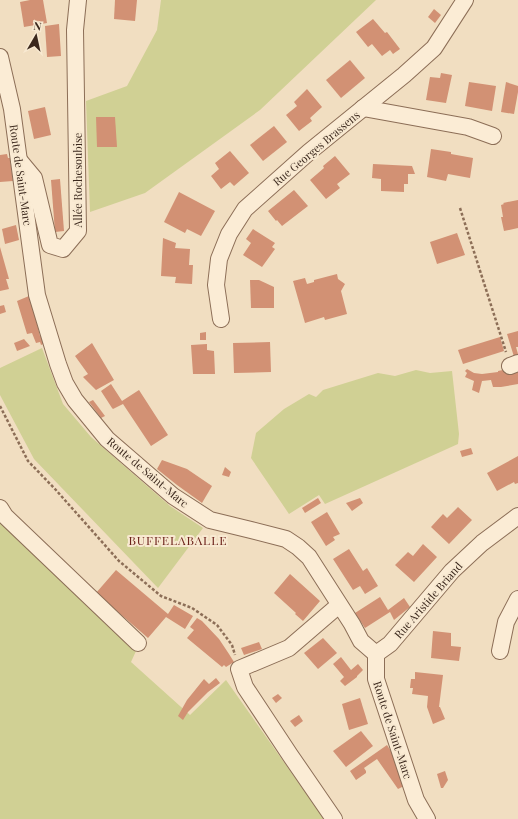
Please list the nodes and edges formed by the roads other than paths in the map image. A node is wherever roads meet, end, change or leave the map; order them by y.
1 (78, 0) edge
2 (465, 0) edge
3 (0, 57) edge
4 (363, 108) junction
5 (493, 136) dead end
6 (19, 160) junction
7 (221, 319) dead end
8 (0, 508) edge
9 (518, 516) edge
10 (518, 599) edge
11 (339, 605) junction
12 (138, 642) dead end
13 (500, 651) dead end
14 (376, 654) junction
15 (334, 819) edge
16 (427, 819) edge

1 - 6 street, Allée Rochesoubise
2 - 4 street, Rue Georges Brassens
3 - 6 street, Route de Saint-Marc
4 - 5 street
4 - 7 street, Rue Georges Brassens
6 - 11 street, Route de Saint-Marc
8 - 12 street
9 - 14 street, Rue Aristide Briand
10 - 13 street
11 - 14 street, Route de Saint-Marc
11 - 15 street
14 - 16 street, Route de Saint-Marc

